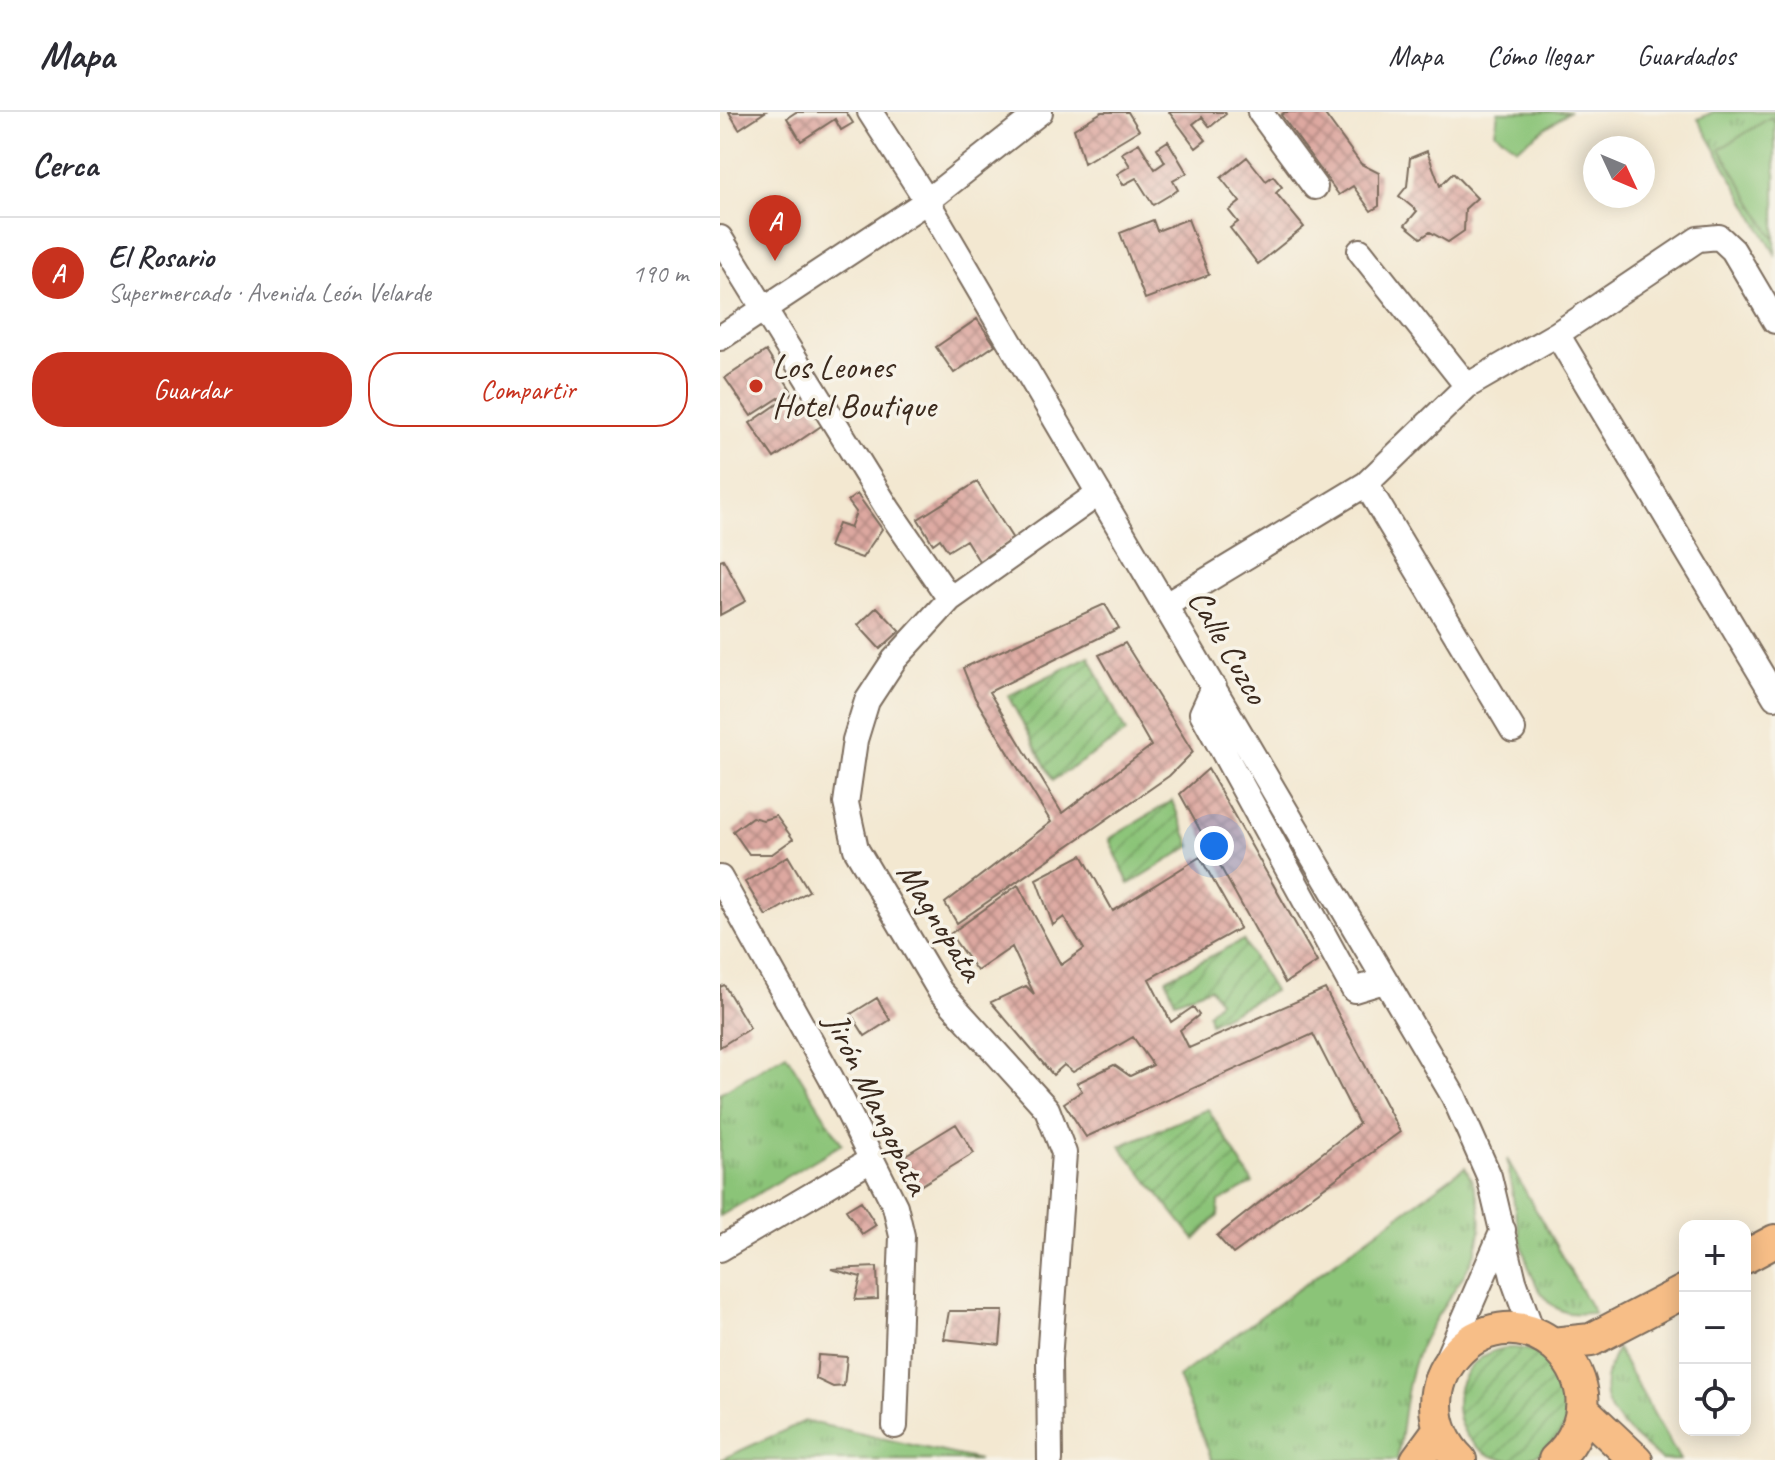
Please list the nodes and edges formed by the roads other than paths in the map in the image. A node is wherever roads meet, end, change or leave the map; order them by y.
1 (870, 112) edge
2 (1040, 112) edge
3 (1260, 112) edge
4 (1315, 187) dead end
5 (927, 201) junction
6 (720, 238) edge
7 (1360, 251) dead end
8 (764, 308) junction
9 (1775, 321) edge
10 (1557, 334) junction
11 (720, 338) edge
12 (1467, 386) junction
13 (1366, 484) junction
14 (1099, 493) junction
15 (950, 599) junction
16 (1166, 605) junction
17 (1775, 697) edge
18 (1513, 730) dead end
19 (720, 878) edge
20 (871, 1160) junction
21 (1503, 1227) junction
22 (1775, 1241) edge
23 (720, 1249) edge
24 (1751, 1254) edge
25 (1683, 1292) edge
26 (1609, 1333) junction
27 (1542, 1339) junction
28 (1442, 1371) junction
29 (1582, 1400) junction
30 (895, 1426) dead end
31 (1439, 1430) junction
32 (1050, 1460) edge
33 (1417, 1460) edge
34 (1460, 1460) edge
35 (1555, 1460) edge
36 (1636, 1460) edge

1 - 5 street, Calle Cuzco
2 - 5 street
3 - 4 street
5 - 8 street
5 - 14 street, Calle Cuzco
6 - 8 street
7 - 12 street
8 - 11 street
8 - 15 street
9 - 10 street
10 - 12 street
10 - 17 street
12 - 13 street
13 - 16 street
13 - 18 street
14 - 15 street, Magnopata
14 - 16 street, Calle Cuzco
15 - 32 street, Magnopata
16 - 21 street, Calle Cuzco
19 - 20 street, Jirón Mangopata
20 - 23 street
20 - 30 street, Jirón Mangopata
21 - 27 street, Calle Cuzco
21 - 28 street
22 - 24 main road
25 - 26 main road
26 - 27 main road
26 - 29 main road
27 - 28 main road
27 - 29 main road
28 - 31 main road
29 - 35 main road
29 - 36 main road
31 - 33 main road
31 - 34 main road

